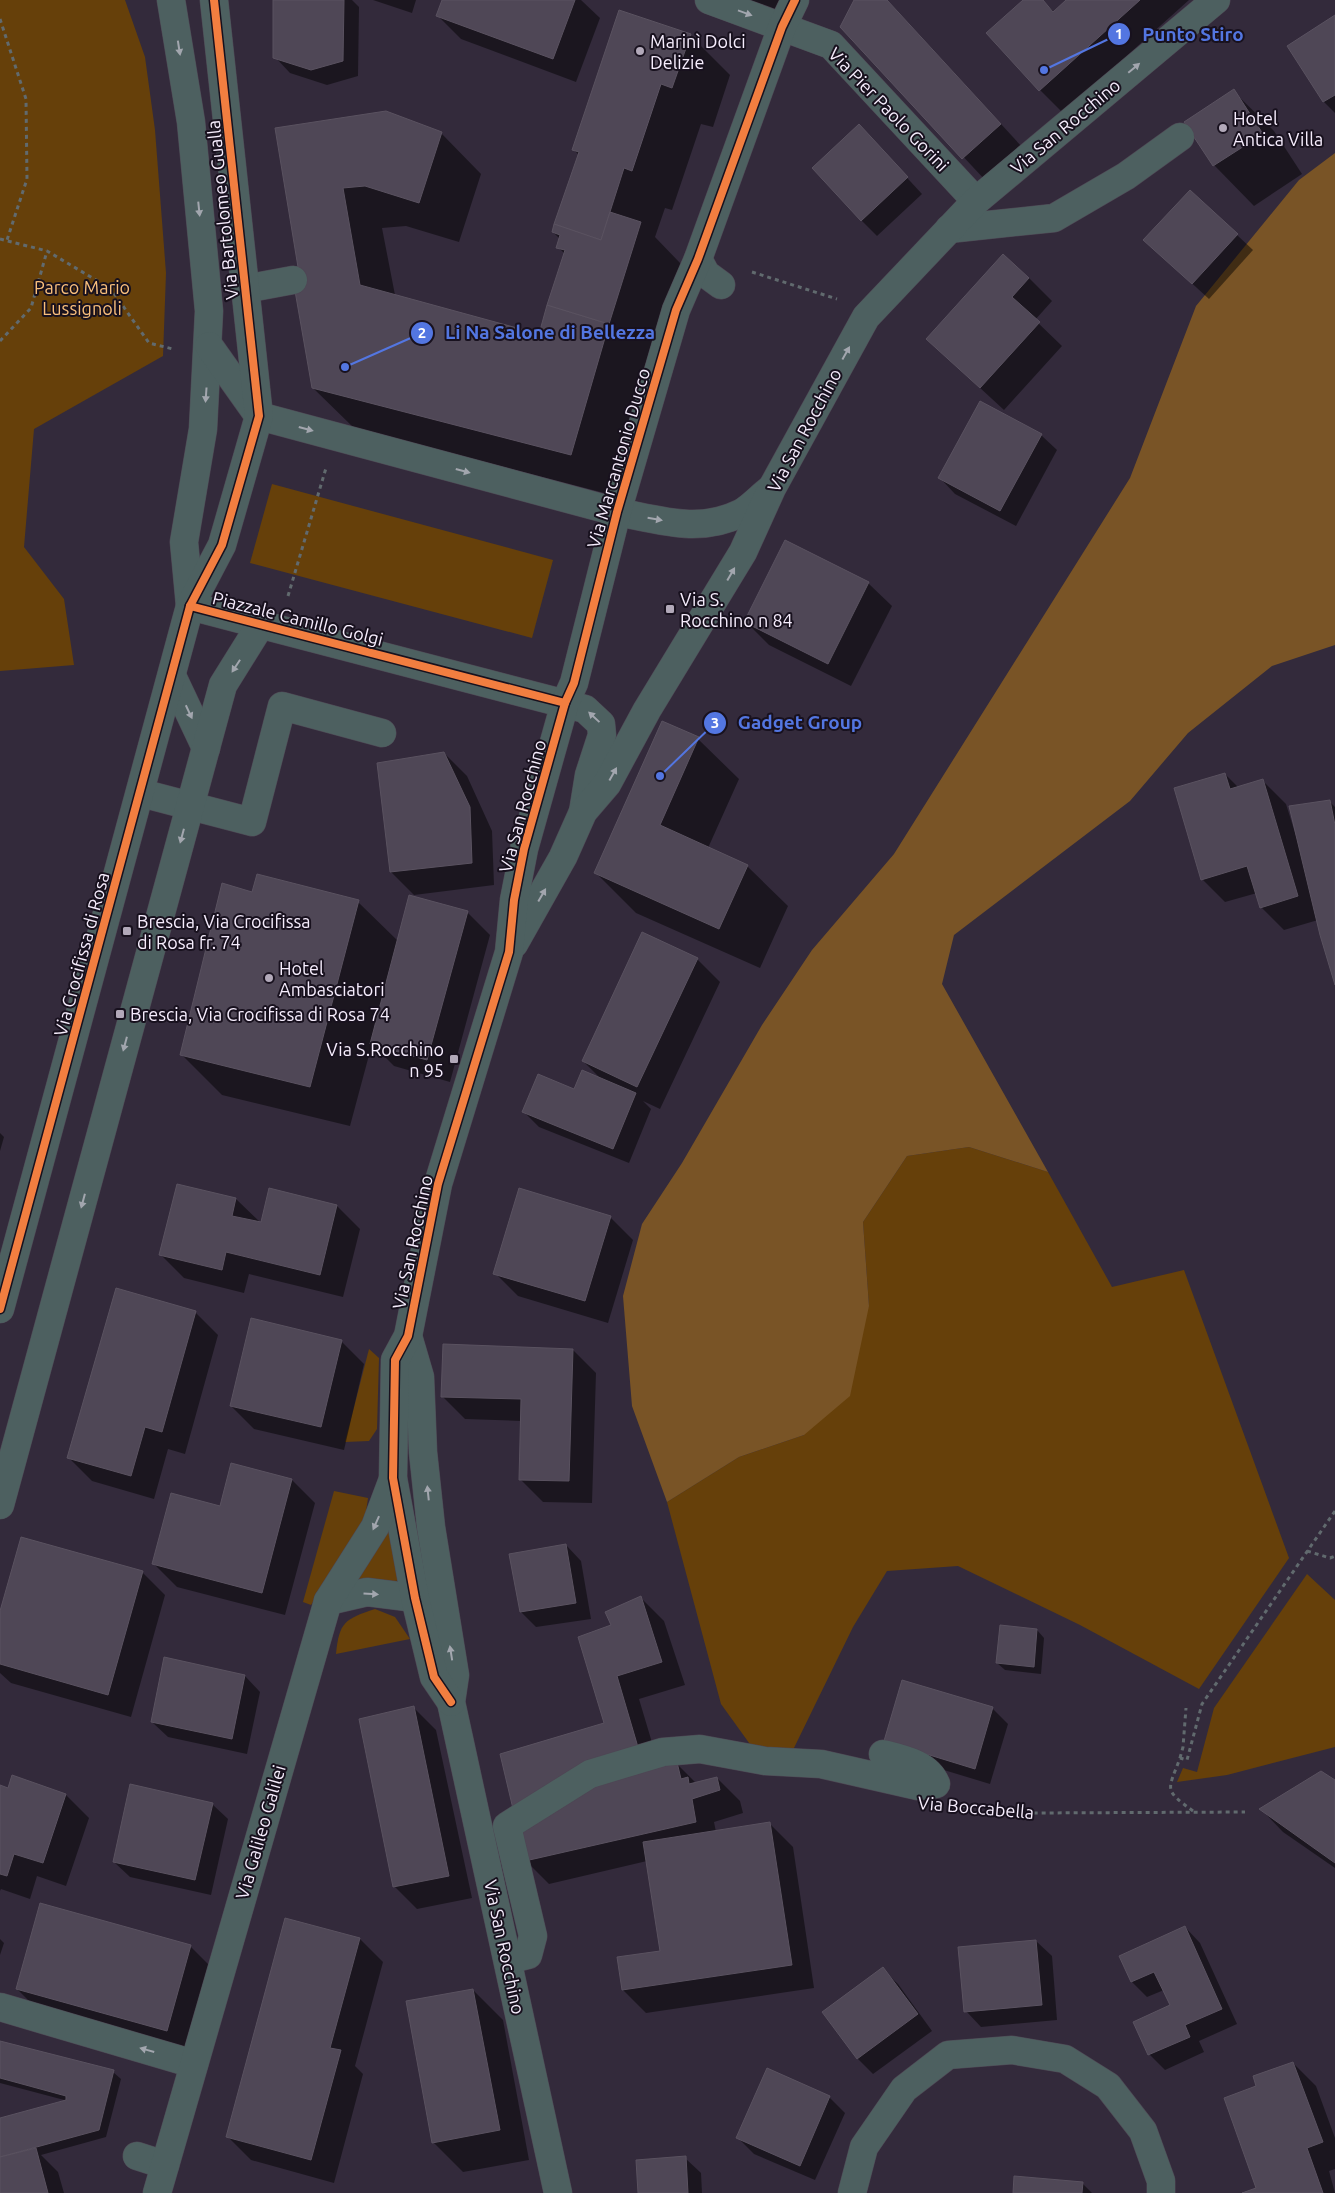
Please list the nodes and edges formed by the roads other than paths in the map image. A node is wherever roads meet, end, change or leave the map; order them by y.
1 (171, 0) edge
2 (214, 0) edge
3 (709, 0) edge
4 (795, 0) edge
5 (1216, 0) edge
6 (782, 27) junction
7 (1180, 138) dead end
8 (976, 201) junction
9 (949, 229) junction
10 (698, 259) junction
11 (293, 280) dead end
12 (721, 285) dead end
13 (245, 289) junction
14 (209, 354) junction
15 (259, 416) junction
16 (772, 488) junction
17 (617, 512) junction
18 (190, 606) junction
19 (261, 624) junction
20 (172, 676) junction
21 (565, 703) junction
22 (382, 733) dead end
23 (206, 748) junction
24 (140, 793) junction
25 (190, 805) junction
26 (583, 812) junction
27 (509, 952) junction
28 (0, 1309) edge
29 (408, 1336) junction
30 (393, 1478) junction
31 (0, 1505) edge
32 (415, 1598) junction
33 (328, 1601) junction
34 (451, 1702) junction
35 (883, 1754) dead end
36 (508, 1960) junction
37 (0, 2007) edge
38 (194, 2064) junction
39 (137, 2156) dead end
40 (165, 2165) junction
41 (157, 2193) edge
42 (558, 2193) edge
43 (852, 2193) edge
44 (1161, 2193) edge

1 -> 14 street, Via Bartolomeo Gualla
2 - 13 street, Via Bartolomeo Gualla
3 -> 6 street, Via Pier Paolo Gorini
4 - 6 street, Via Marcantonio Ducco
8 -> 5 street, Via San Rocchino
6 - 8 street, Via Pier Paolo Gorini
6 - 10 street, Via Marcantonio Ducco
7 - 9 street
8 - 9 street, Via San Rocchino
16 -> 9 street, Via San Rocchino
10 - 12 street
10 - 17 street, Via Marcantonio Ducco
11 - 13 street
13 - 15 street, Via Bartolomeo Gualla
14 - 15 street
14 -> 18 street, Via Bartolomeo Gualla
15 -> 17 street
15 - 18 street, Piazzale Camillo Golgi
17 -> 16 street
26 -> 16 street, Via San Rocchino
17 - 21 street, Via Marcantonio Ducco
18 - 19 street, Piazzale Camillo Golgi
18 - 20 street, Via Crocifissa di Rosa
19 - 21 street, Piazzale Camillo Golgi
19 -> 23 street
20 -> 23 street
20 - 24 street, Via Crocifissa di Rosa
26 -> 21 street, Piazzale Camillo Golgi
21 - 27 street, Via San Rocchino
22 - 25 street
23 - 25 street
24 - 25 street
24 - 28 street, Via Crocifissa di Rosa
25 -> 31 street
27 -> 26 street, Via San Rocchino
27 - 29 street, Via San Rocchino
29 - 30 street, Via San Rocchino
34 -> 29 street, Via San Rocchino
30 - 32 street, Via San Rocchino
30 -> 33 street, Via Galileo Galilei
33 -> 32 street
32 - 34 street, Via San Rocchino
33 - 38 street, Via Galileo Galilei
34 - 36 street, Via San Rocchino
35 - 36 street
36 - 42 street, Via San Rocchino
38 -> 37 street
38 - 40 street, Via Galileo Galilei
39 - 40 street
40 - 41 street, Via Galileo Galilei
43 - 44 street

